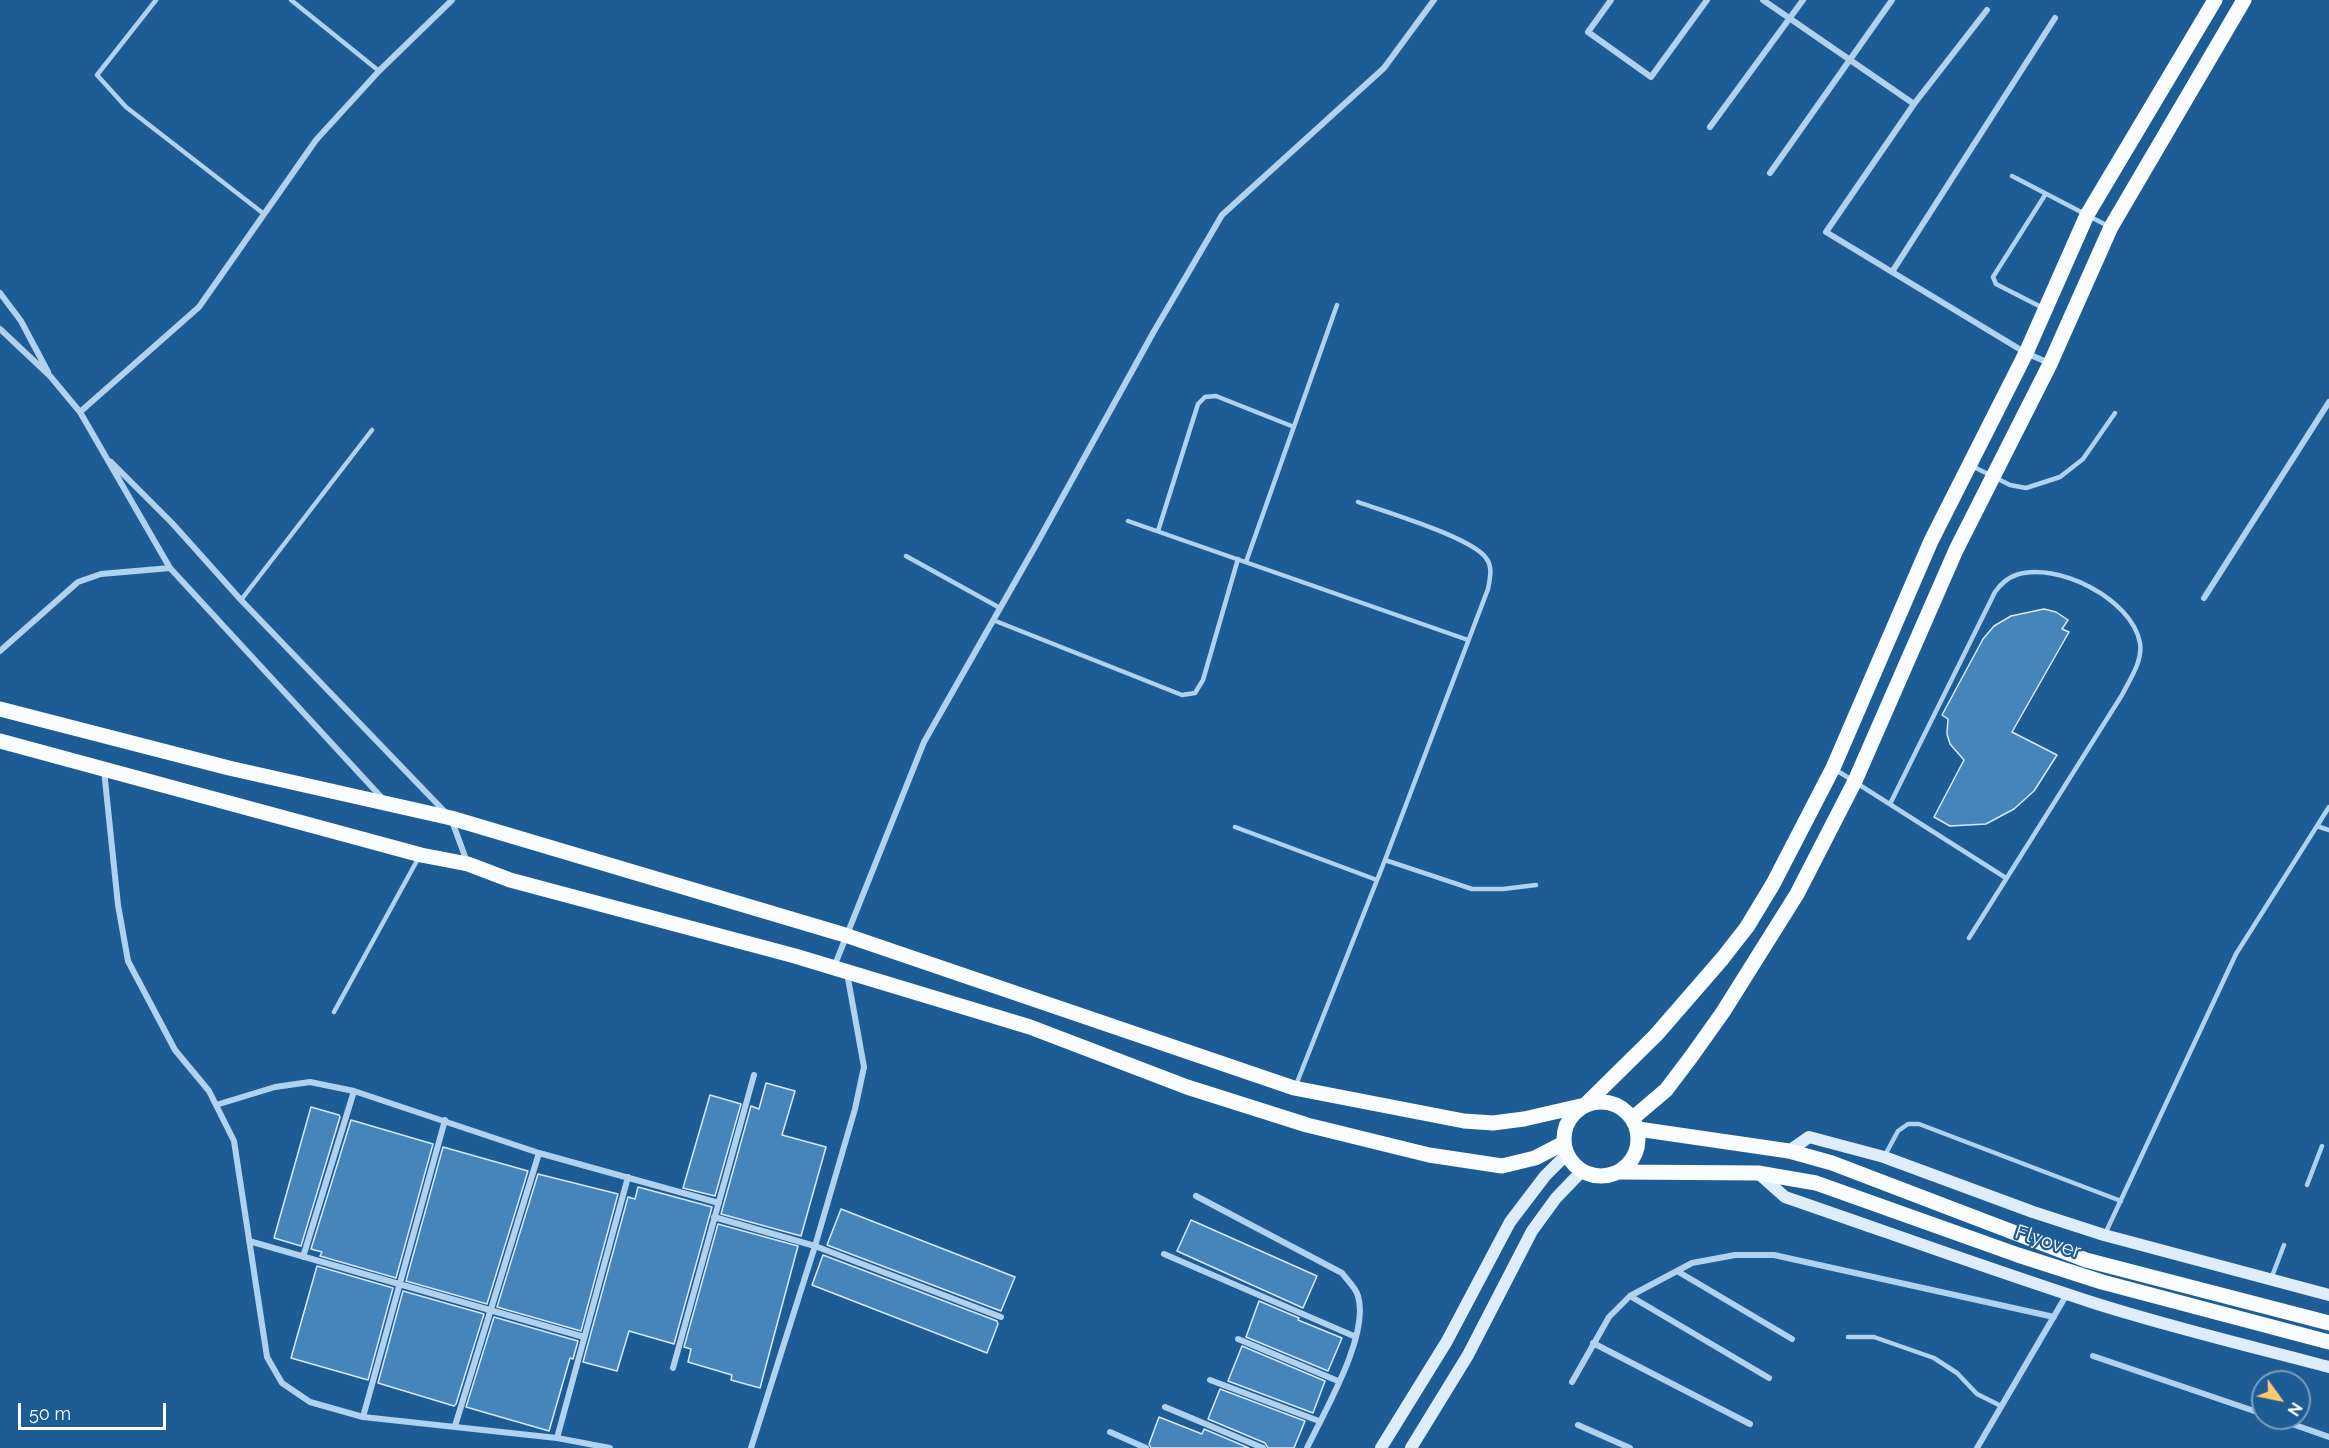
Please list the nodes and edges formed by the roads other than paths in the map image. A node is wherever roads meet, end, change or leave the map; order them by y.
1 (156, 0) edge
2 (291, 0) edge
3 (452, 0) edge
4 (1434, 0) edge
5 (1707, 0) edge
6 (1763, 0) edge
7 (1803, 0) edge
8 (1892, 0) edge
9 (2215, 0) edge
10 (2244, 0) edge
11 (1607, 2) edge
12 (1987, 10) dead end
13 (2055, 18) dead end
14 (1790, 19) junction
15 (1850, 60) junction
16 (379, 71) junction
17 (1914, 104) junction
18 (1710, 127) dead end
19 (1770, 173) dead end
20 (2012, 176) dead end
21 (2045, 195) junction
22 (264, 214) junction
23 (2087, 216) junction
24 (2111, 227) junction
25 (1892, 272) junction
26 (0, 293) edge
27 (1337, 305) dead end
28 (2045, 309) junction
29 (0, 329) edge
30 (2026, 352) junction
31 (2050, 364) junction
32 (50, 376) junction
33 (2329, 402) edge
34 (80, 411) junction
35 (2115, 413) dead end
36 (1294, 427) junction
37 (372, 430) dead end
38 (104, 455) junction
39 (1970, 464) junction
40 (1993, 477) junction
41 (1358, 502) dead end
42 (1128, 521) dead end
43 (1158, 531) junction
44 (906, 556) dead end
45 (1238, 560) junction
46 (1246, 562) junction
47 (170, 568) junction
48 (2204, 598) dead end
49 (241, 600) junction
50 (1000, 608) junction
51 (993, 620) junction
52 (1468, 640) junction
53 (0, 651) edge
54 (0, 709) edge
55 (0, 741) edge
56 (1833, 768) junction
57 (104, 769) junction
58 (1855, 781) junction
59 (387, 804) junction
60 (1890, 804) junction
61 (2329, 807) edge
62 (451, 818) junction
63 (1235, 826) dead end
64 (2317, 826) junction
65 (2329, 830) edge
66 (421, 855) junction
67 (1385, 860) junction
68 (468, 864) junction
69 (2006, 878) junction
70 (1377, 880) junction
71 (1536, 885) dead end
72 (845, 934) junction
73 (1970, 938) dead end
74 (840, 970) junction
75 (334, 1012) dead end
76 (754, 1075) dead end
77 (1294, 1088) junction
78 (354, 1091) junction
79 (216, 1105) junction
80 (1585, 1105) junction
81 (445, 1120) junction
82 (1635, 1123) junction
83 (2322, 1146) dead end
84 (1565, 1149) junction
85 (1789, 1151) junction
86 (538, 1153) junction
87 (1884, 1157) junction
88 (1582, 1171) junction
89 (1620, 1172) junction
90 (1758, 1173) junction
91 (628, 1177) junction
92 (2307, 1185) dead end
93 (1196, 1196) dead end
94 (2121, 1201) junction
95 (719, 1203) junction
96 (714, 1217) junction
97 (2104, 1235) junction
98 (249, 1241) junction
99 (2284, 1245) dead end
100 (815, 1246) junction
101 (1164, 1254) dead end
102 (303, 1257) junction
103 (1677, 1271) junction
104 (2270, 1280) junction
105 (400, 1285) junction
106 (2067, 1294) junction
107 (2329, 1295) edge
108 (1630, 1296) junction
109 (491, 1311) junction
110 (1001, 1317) dead end
111 (2054, 1317) junction
112 (2329, 1323) edge
113 (1848, 1336) dead end
114 (584, 1337) junction
115 (1356, 1337) junction
116 (1238, 1339) dead end
117 (1792, 1339) dead end
118 (2329, 1342) edge
119 (1593, 1343) junction
120 (2093, 1356) dead end
121 (2329, 1367) edge
122 (673, 1368) dead end
123 (1769, 1378) dead end
124 (1210, 1380) dead end
125 (1338, 1382) junction
126 (1572, 1382) dead end
127 (2001, 1406) junction
128 (1165, 1407) dead end
129 (2251, 1410) edge
130 (363, 1417) junction
131 (1319, 1421) junction
132 (1750, 1424) dead end
133 (1578, 1425) dead end
134 (455, 1426) junction
135 (2309, 1430) edge
136 (1110, 1432) dead end
137 (2329, 1437) edge
138 (557, 1438) junction
139 (565, 1439) junction
140 (562, 1448) edge
141 (610, 1448) edge
142 (751, 1448) edge
143 (1146, 1448) edge
144 (1263, 1448) edge
145 (1306, 1448) edge
146 (1381, 1448) edge
147 (1411, 1448) edge
148 (1630, 1448) edge
149 (1977, 1448) edge

1 - 22 lane
2 - 16 lane
3 - 16 street
4 - 50 street
5 - 11 street
6 - 14 street
7 - 14 street
8 - 15 street
9 - 23 main road
10 - 24 main road
12 - 17 street
13 - 25 street
14 - 15 street
14 - 18 street
15 - 17 street
15 - 19 street
16 - 22 street
17 - 25 street
20 - 21 lane
21 - 23 lane
21 - 28 lane
22 - 34 street
23 - 24 lane
23 - 28 main road
24 - 31 main road
25 - 30 street
26 - 32 street
27 - 36 lane
28 - 30 main road
29 - 32 street
30 - 31 street
30 - 39 main road
31 - 40 main road
32 - 34 street
33 - 48 street
34 - 38 street
35 - 40 lane
36 - 43 lane
36 - 46 lane
37 - 49 lane
38 - 47 street
38 - 49 street
39 - 40 lane
39 - 56 main road
40 - 58 main road
41 - 52 lane
42 - 43 lane
43 - 45 lane
44 - 50 lane
45 - 46 lane
45 - 51 lane
46 - 52 lane
47 - 53 street
47 - 59 street
49 - 62 street
50 - 51 street
51 - 72 street
52 - 67 lane
54 - 59 main road
55 - 57 main road
56 - 58 lane
56 - 80 main road
57 - 66 main road
57 - 79 street
58 - 60 lane
58 - 82 main road
59 - 62 main road
60 - 69 lane
60 - 69 lane
61 - 64 lane
62 - 68 street
62 - 72 main road
63 - 70 lane
64 - 65 lane
64 - 94 lane
66 - 68 main road
66 - 75 lane
67 - 70 lane
67 - 71 lane
68 - 74 main road
69 - 73 lane
70 - 77 lane
72 - 74 street
72 - 77 main road
74 - 84 main road
74 - 100 street
76 - 95 street
77 - 80 main road
78 - 79 street
78 - 81 street
78 - 102 street
79 - 98 street
80 - 82 main road
80 - 84 main road
81 - 86 street
81 - 105 street
82 - 85 main road, Flyover
82 - 89 main road
83 - 92 lane
84 - 88 main road
84 - 146 street
85 - 87 street
85 - 112 main road, Flyover
86 - 91 street
86 - 109 street
87 - 94 lane
87 - 97 street
88 - 89 main road
88 - 147 street
89 - 90 main road, Flyover
90 - 106 street
90 - 118 main road, Flyover
91 - 95 street
91 - 114 street
93 - 115 street
94 - 97 lane
95 - 96 street
96 - 100 street
96 - 122 street
97 - 104 street
98 - 102 street
98 - 130 street
99 - 104 lane
100 - 110 street
100 - 142 street
101 - 115 street
102 - 105 street
103 - 108 street
103 - 111 street
103 - 117 street
104 - 107 street
105 - 109 street
105 - 130 street
106 - 111 street
106 - 121 street
108 - 119 street
108 - 123 street
109 - 114 street
109 - 134 street
111 - 127 street
113 - 127 lane
114 - 138 street
115 - 125 street
116 - 125 street
119 - 126 street
119 - 132 street
120 - 129 street
124 - 131 street
125 - 131 street
127 - 149 street
128 - 144 street
130 - 134 street
131 - 145 street
133 - 148 street
134 - 138 street
135 - 137 street
136 - 143 street
138 - 139 street
139 - 140 street
139 - 141 street

